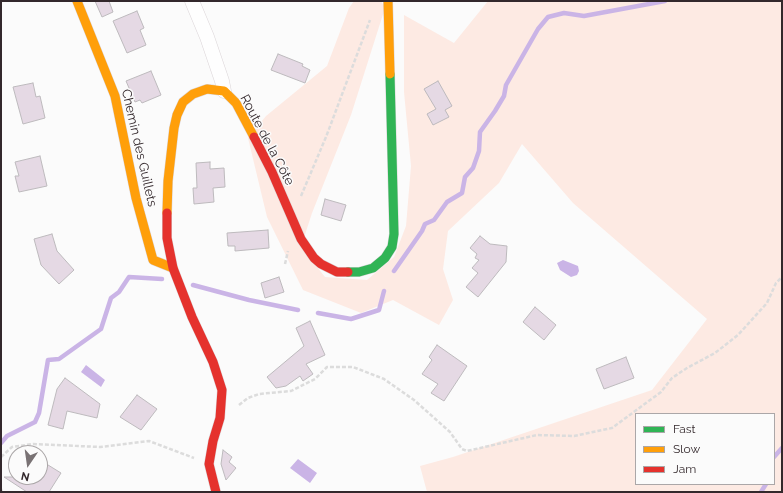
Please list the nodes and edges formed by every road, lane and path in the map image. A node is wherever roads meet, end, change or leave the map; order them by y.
1 (77, 1) edge
2 (192, 1) edge
3 (388, 1) edge
4 (372, 15) dead end
5 (224, 91) junction
6 (292, 217) junction
7 (172, 268) junction
8 (782, 277) edge
9 (220, 418) junction
10 (1, 456) edge
11 (209, 464) junction
12 (216, 492) edge

1 - 7 street, Chemin des Guillets
2 - 5 street
3 - 6 street, Route de la Côte
4 - 6 path
5 - 6 street, Route de la Côte
5 - 7 street, Route de la Côte
7 - 9 street, Route de la Côte
8 - 9 path
9 - 11 street, Route de la Côte
10 - 11 path
11 - 12 street, Route de la Côte

